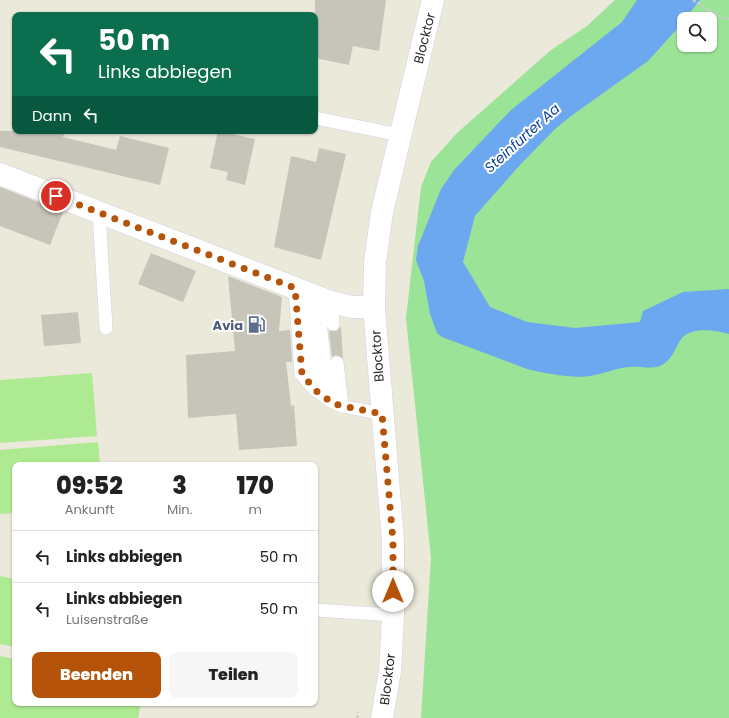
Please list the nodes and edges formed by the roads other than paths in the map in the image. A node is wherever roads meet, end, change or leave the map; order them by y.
1 (433, 0) edge
2 (318, 119) edge
3 (400, 135) junction
4 (0, 174) edge
5 (99, 213) junction
6 (312, 295) junction
7 (374, 307) junction
8 (333, 324) dead end
9 (106, 328) dead end
10 (337, 363) dead end
11 (329, 400) junction
12 (342, 406) junction
13 (382, 414) junction
14 (318, 610) edge
15 (394, 615) junction
16 (382, 718) edge

1 - 3 main road, Blocktor
2 - 3 lane
3 - 7 main road, Blocktor
4 - 5 main road
5 - 6 main road
5 - 9 lane
6 - 7 main road
6 - 8 lane
6 - 11 lane
6 - 11 lane
7 - 13 main road, Blocktor
10 - 12 lane
11 - 12 lane
12 - 13 lane
13 - 15 main road, Blocktor
14 - 15 lane
15 - 16 main road, Blocktor

